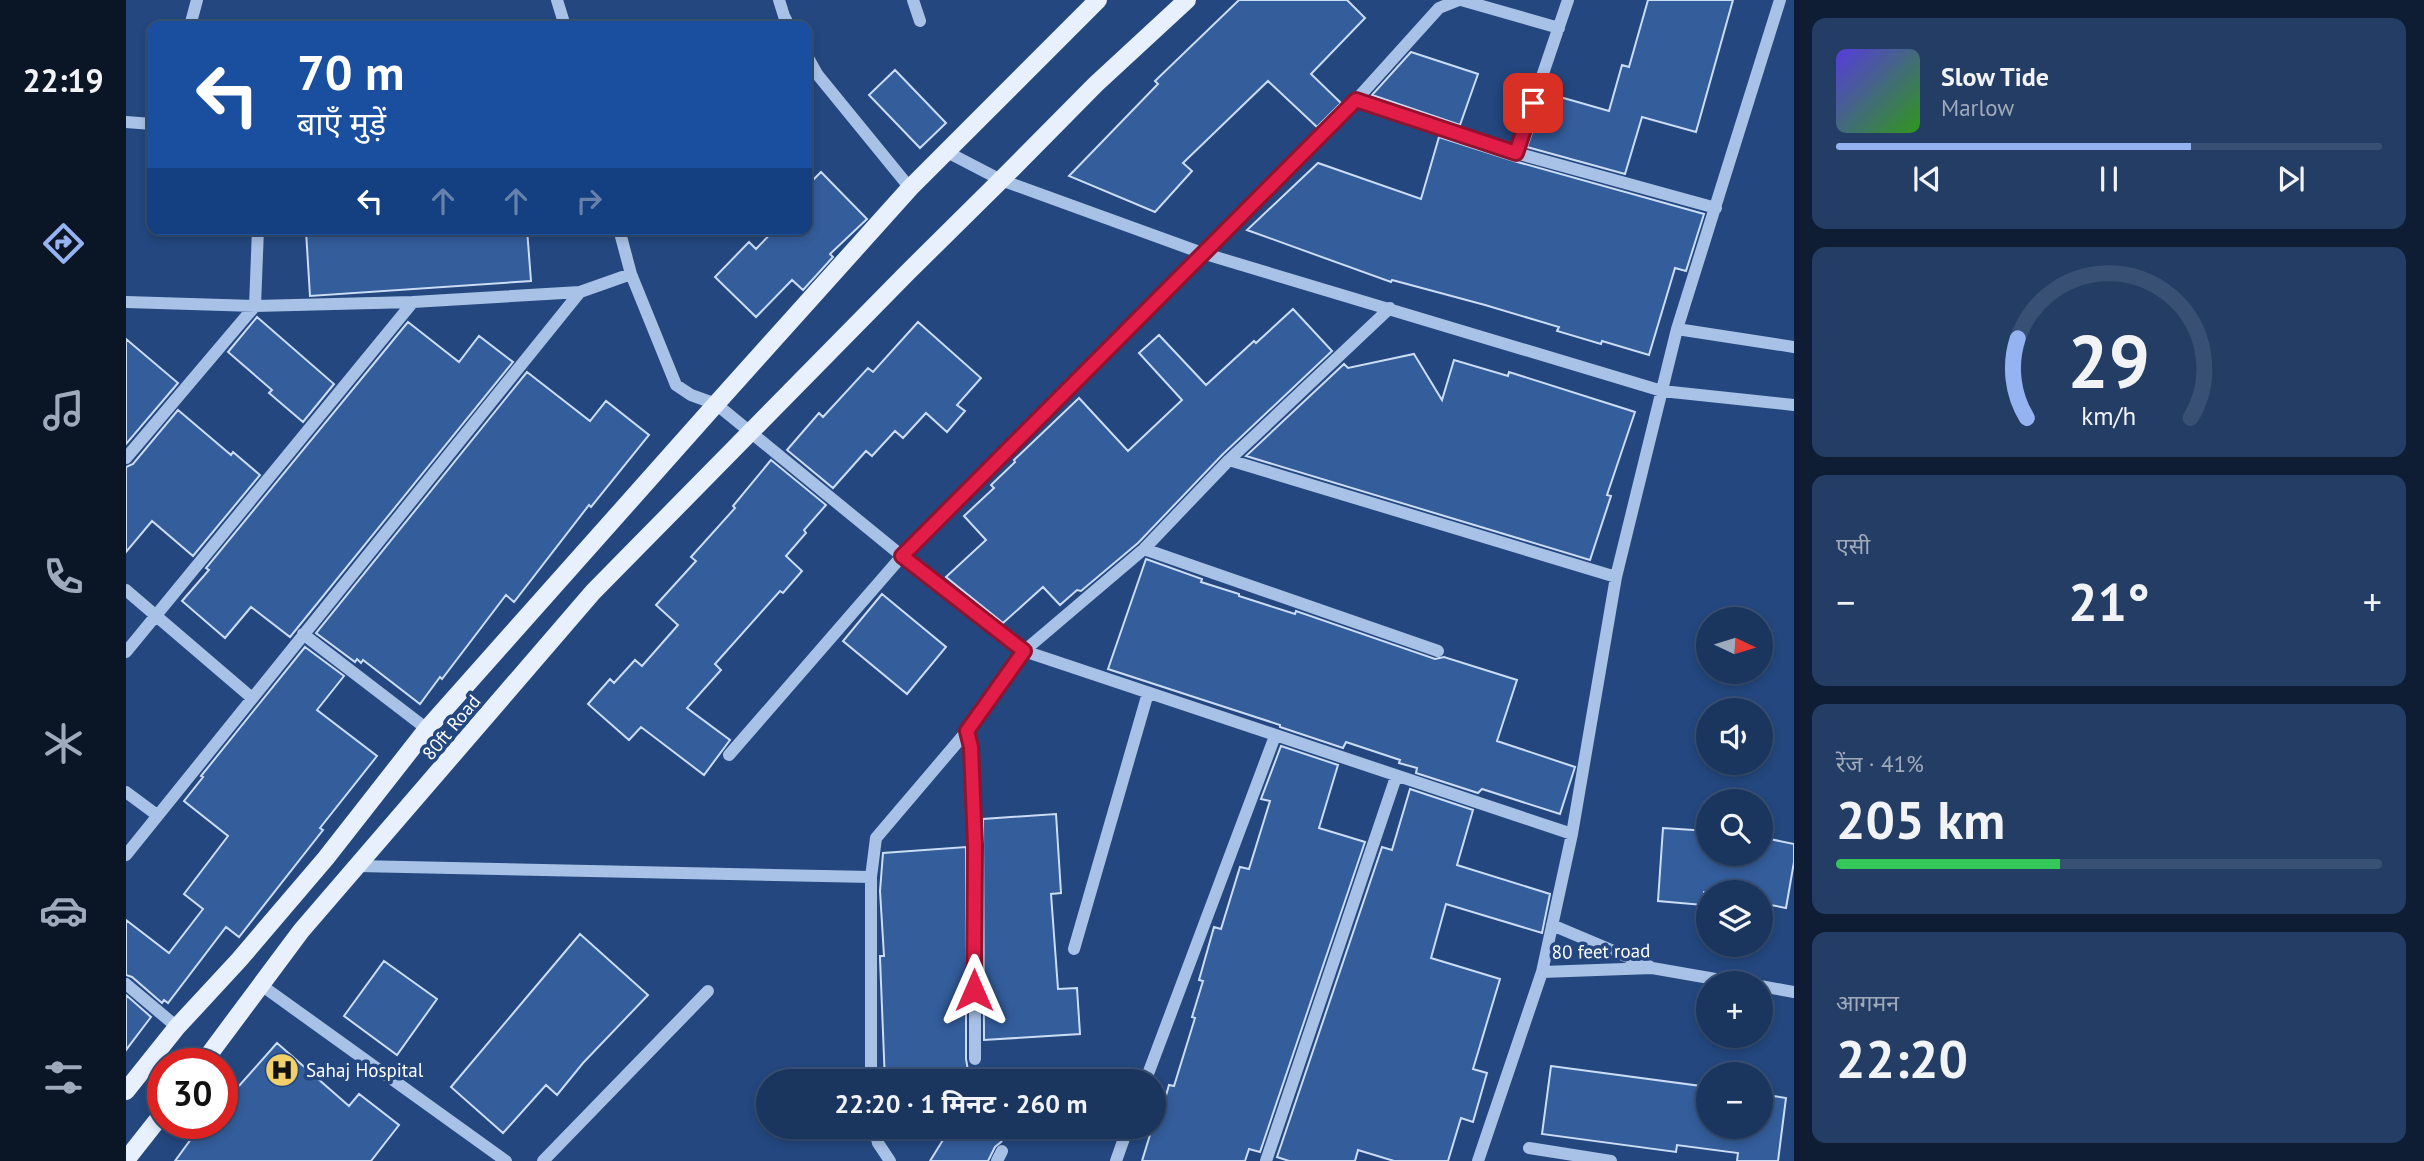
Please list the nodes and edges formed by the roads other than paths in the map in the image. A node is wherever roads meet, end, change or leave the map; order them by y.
1 (197, 0) edge
2 (556, 0) edge
3 (779, 0) edge
4 (913, 0) edge
5 (1098, 0) edge
6 (1187, 0) edge
7 (1460, 0) edge
8 (1568, 0) edge
9 (1780, 0) edge
10 (920, 20) dead end
11 (191, 21) edge
12 (563, 21) edge
13 (786, 21) edge
14 (1559, 28) junction
15 (812, 65) edge
16 (1356, 100) junction
17 (126, 122) edge
18 (147, 124) edge
19 (947, 152) junction
20 (1516, 153) junction
21 (1002, 180) junction
22 (911, 188) junction
23 (1716, 208) junction
24 (258, 235) edge
25 (621, 235) edge
26 (1202, 253) junction
27 (631, 274) junction
28 (580, 292) junction
29 (126, 302) edge
30 (413, 302) junction
31 (255, 306) junction
32 (1390, 308) junction
33 (1678, 329) junction
34 (1794, 347) edge
35 (1662, 391) junction
36 (716, 404) junction
37 (1794, 405) edge
38 (750, 432) junction
39 (126, 458) edge
40 (1229, 460) junction
41 (1144, 549) junction
42 (902, 556) junction
43 (1616, 577) junction
44 (126, 590) edge
45 (155, 615) junction
46 (303, 634) junction
47 (1024, 651) junction
48 (1438, 651) dead end
49 (126, 652) edge
50 (1148, 693) junction
51 (252, 698) junction
52 (427, 729) junction
53 (967, 731) junction
54 (1275, 736) junction
55 (729, 755) dead end
56 (1396, 777) junction
57 (126, 792) edge
58 (157, 815) junction
59 (1572, 834) junction
60 (126, 855) edge
61 (358, 866) junction
62 (871, 877) junction
63 (1552, 925) junction
64 (1074, 949) dead end
65 (1652, 968) junction
66 (1542, 972) junction
67 (1696, 976) edge
68 (126, 984) edge
69 (261, 985) junction
70 (1773, 988) edge
71 (708, 991) dead end
72 (1794, 992) edge
73 (177, 1027) junction
74 (214, 1048) edge
75 (975, 1059) dead end
76 (871, 1069) edge
77 (1150, 1069) edge
78 (126, 1091) edge
79 (147, 1134) edge
80 (877, 1139) edge
81 (1124, 1139) edge
82 (1529, 1148) dead end
83 (126, 1160) edge
84 (506, 1161) edge
85 (543, 1161) edge
86 (890, 1161) edge
87 (1116, 1161) edge
88 (1266, 1161) edge
89 (1478, 1161) edge
90 (1611, 1161) edge

1 - 11 street
2 - 12 street
3 - 13 street
4 - 10 street
5 - 19 main road
6 - 21 main road, 80ft Road
7 - 14 street
7 - 16 street
8 - 14 street
9 - 23 street
14 - 20 street
15 - 22 street
16 - 20 street
16 - 26 street
17 - 18 street
19 - 21 street
19 - 22 main road
20 - 23 street
21 - 26 street
21 - 38 main road, 80ft Road
22 - 36 main road
23 - 33 street
24 - 31 street
25 - 27 street
26 - 32 street
26 - 42 street
27 - 28 street
27 - 36 street
28 - 30 street
28 - 46 street
29 - 31 street
30 - 31 street
30 - 45 street
31 - 39 street
32 - 35 street
32 - 40 street
33 - 34 street
33 - 35 street
35 - 37 street
35 - 43 street
36 - 38 street
36 - 52 main road
38 - 42 street
38 - 61 main road, 80ft Road
40 - 41 street
40 - 43 street
41 - 47 street
41 - 48 street
42 - 47 street
42 - 55 street
43 - 59 street
44 - 45 street
45 - 49 street
45 - 51 street
46 - 51 street
46 - 52 street
47 - 50 street
47 - 53 street
50 - 54 street
50 - 64 street
51 - 58 street
52 - 73 main road
53 - 62 street
53 - 75 street
54 - 56 street
54 - 77 street
56 - 59 street
56 - 88 street
57 - 58 street
58 - 60 street
59 - 63 street
61 - 62 street
61 - 69 main road, 80ft Road
62 - 76 street
63 - 65 street
63 - 66 street
65 - 66 street, 80 feet road
65 - 67 street, 80 feet road
66 - 89 street
68 - 73 street
69 - 74 main road, 80ft Road
69 - 84 street
70 - 72 street
71 - 85 street
73 - 78 main road
79 - 83 main road
80 - 86 street
81 - 87 street
82 - 90 street

